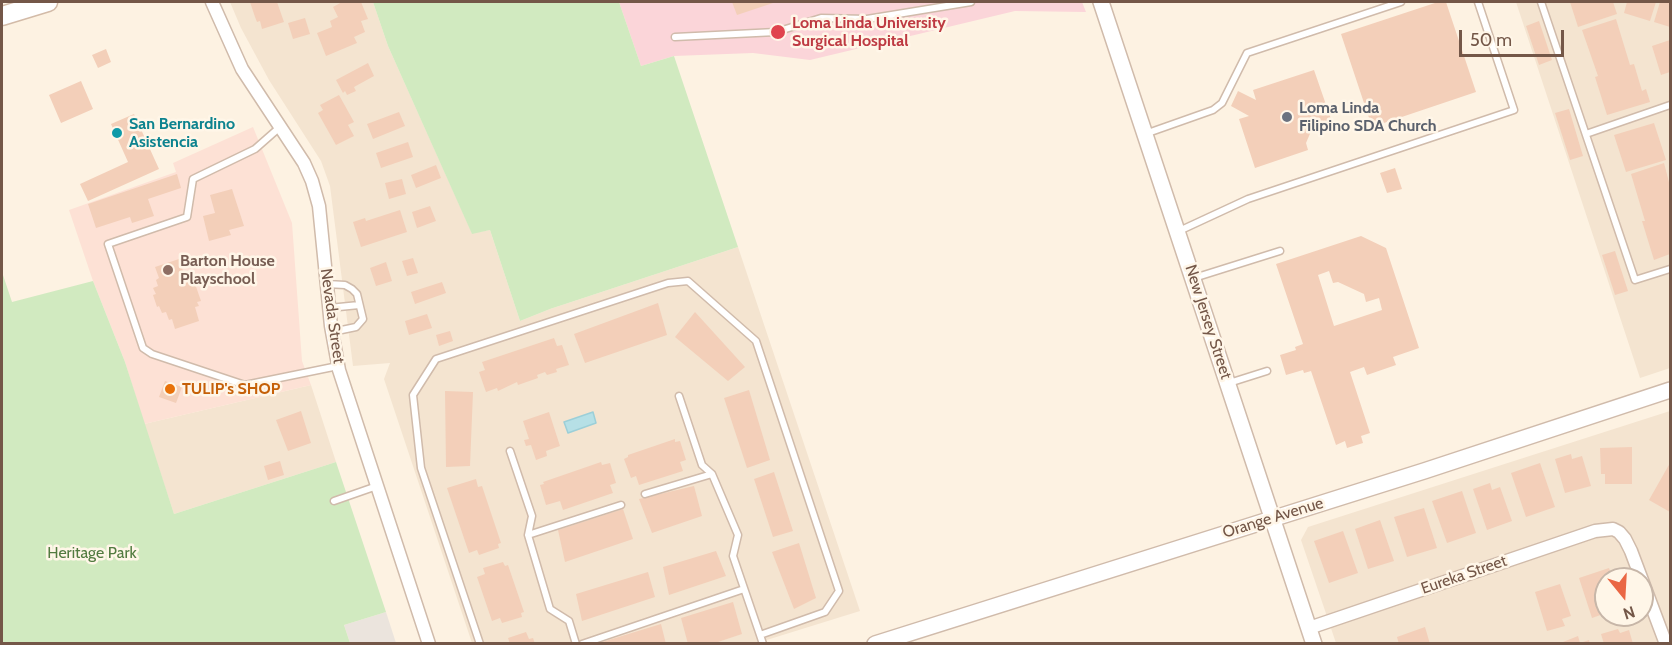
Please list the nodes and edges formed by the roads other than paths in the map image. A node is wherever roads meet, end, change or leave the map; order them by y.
1 (48, 2) edge
2 (212, 2) edge
3 (971, 2) edge
4 (1101, 2) edge
5 (1401, 2) edge
6 (1478, 2) edge
7 (1541, 2) edge
8 (2, 16) edge
9 (675, 37) dead end
10 (1671, 105) edge
11 (280, 126) junction
12 (1144, 134) junction
13 (1586, 134) junction
14 (1178, 231) junction
15 (1280, 251) dead end
16 (1671, 269) edge
17 (1194, 278) junction
18 (327, 284) junction
19 (359, 305) junction
20 (329, 308) junction
21 (332, 332) junction
22 (338, 366) junction
23 (1267, 371) dead end
24 (1228, 383) junction
25 (1671, 390) edge
26 (679, 396) dead end
27 (510, 451) dead end
28 (712, 474) junction
29 (378, 486) junction
30 (645, 494) dead end
31 (334, 501) dead end
32 (621, 505) dead end
33 (1274, 518) junction
34 (528, 535) junction
35 (744, 590) junction
36 (1309, 628) junction
37 (760, 634) junction
38 (894, 641) edge
39 (429, 644) edge
40 (480, 644) edge
41 (576, 644) edge
42 (582, 644) edge
43 (763, 644) edge
44 (875, 644) edge
45 (1314, 644) edge
46 (1666, 644) edge

1 - 8 main road
2 - 11 street, Nevada Street
3 - 9 lane
4 - 12 street, New Jersey Street
5 - 12 lane
6 - 14 lane
7 - 13 lane
10 - 13 lane
11 - 18 street, Nevada Street
11 - 22 lane
12 - 14 street, New Jersey Street
13 - 16 lane
14 - 17 street, New Jersey Street
15 - 17 lane
17 - 24 street, New Jersey Street
18 - 19 lane
18 - 20 street, Nevada Street
19 - 20 lane
19 - 21 lane
20 - 21 street, Nevada Street
21 - 22 street, Nevada Street
22 - 29 street, Nevada Street
23 - 24 lane
24 - 33 street, New Jersey Street
25 - 33 street, Orange Avenue
26 - 28 lane
27 - 34 lane
28 - 30 lane
28 - 35 lane
29 - 31 lane
29 - 39 street, Nevada Street
32 - 34 lane
33 - 36 street, New Jersey Street
33 - 38 street, Orange Avenue
34 - 41 lane
35 - 37 lane
35 - 42 lane
36 - 45 street, New Jersey Street
36 - 46 street, Eureka Street
37 - 40 lane
37 - 43 lane
38 - 44 street, Orange Avenue

